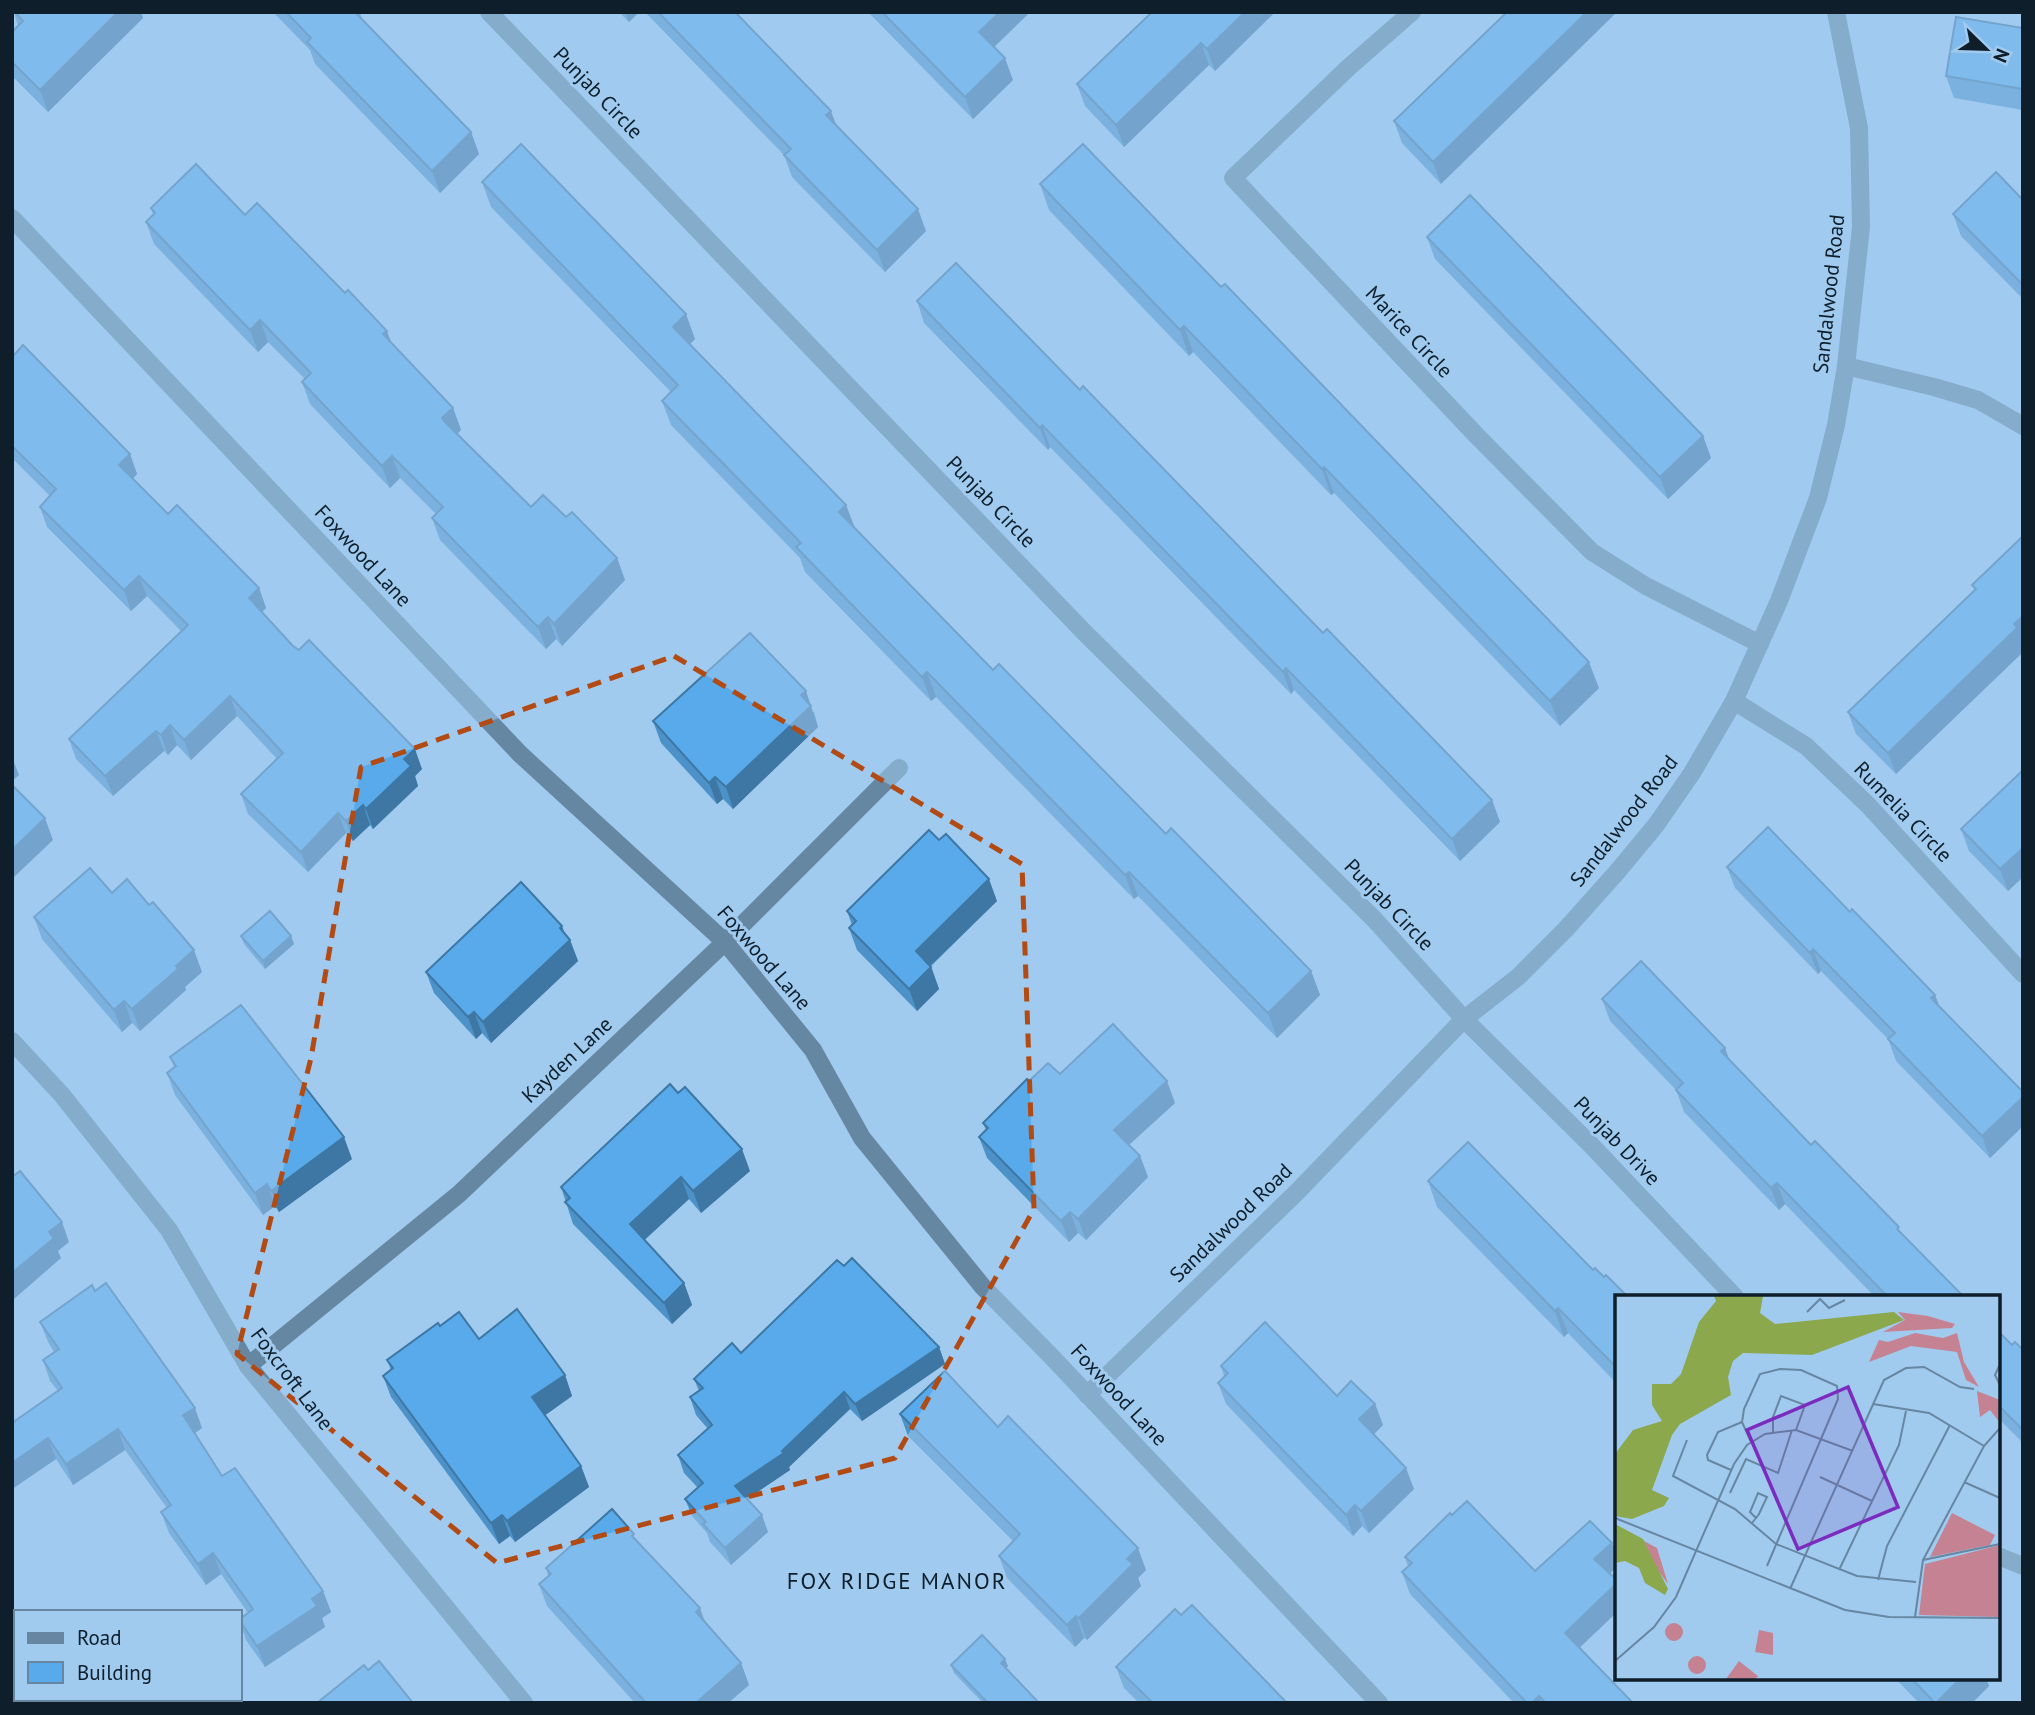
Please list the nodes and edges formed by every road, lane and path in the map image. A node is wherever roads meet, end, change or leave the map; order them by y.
1 (489, 12) edge
2 (1412, 12) edge
3 (1836, 12) edge
4 (12, 218) edge
5 (1846, 366) junction
6 (2023, 426) edge
7 (1759, 644) junction
8 (1734, 701) junction
9 (899, 768) dead end
10 (725, 942) junction
11 (2023, 974) edge
12 (1464, 1019) junction
13 (12, 1041) edge
14 (1733, 1295) edge
15 (248, 1366) junction
16 (1087, 1395) junction
17 (2000, 1557) edge
18 (2023, 1566) edge
19 (524, 1703) edge
20 (1379, 1703) edge

1 - 12 street, Punjab Circle
2 - 7 street, Marice Circle
3 - 5 street, Sandalwood Road
4 - 10 street, Foxwood Lane
5 - 6 street
5 - 7 street, Sandalwood Road
7 - 8 street, Sandalwood Road
8 - 11 street, Rumelia Circle
8 - 12 street, Sandalwood Road
9 - 10 street, Kayden Lane
10 - 15 street, Kayden Lane
10 - 16 street, Foxwood Lane
12 - 14 street, Punjab Drive
12 - 16 street, Sandalwood Road
13 - 15 street, Foxcroft Lane
15 - 19 street, Foxcroft Lane
16 - 20 street, Foxwood Lane
17 - 18 street

